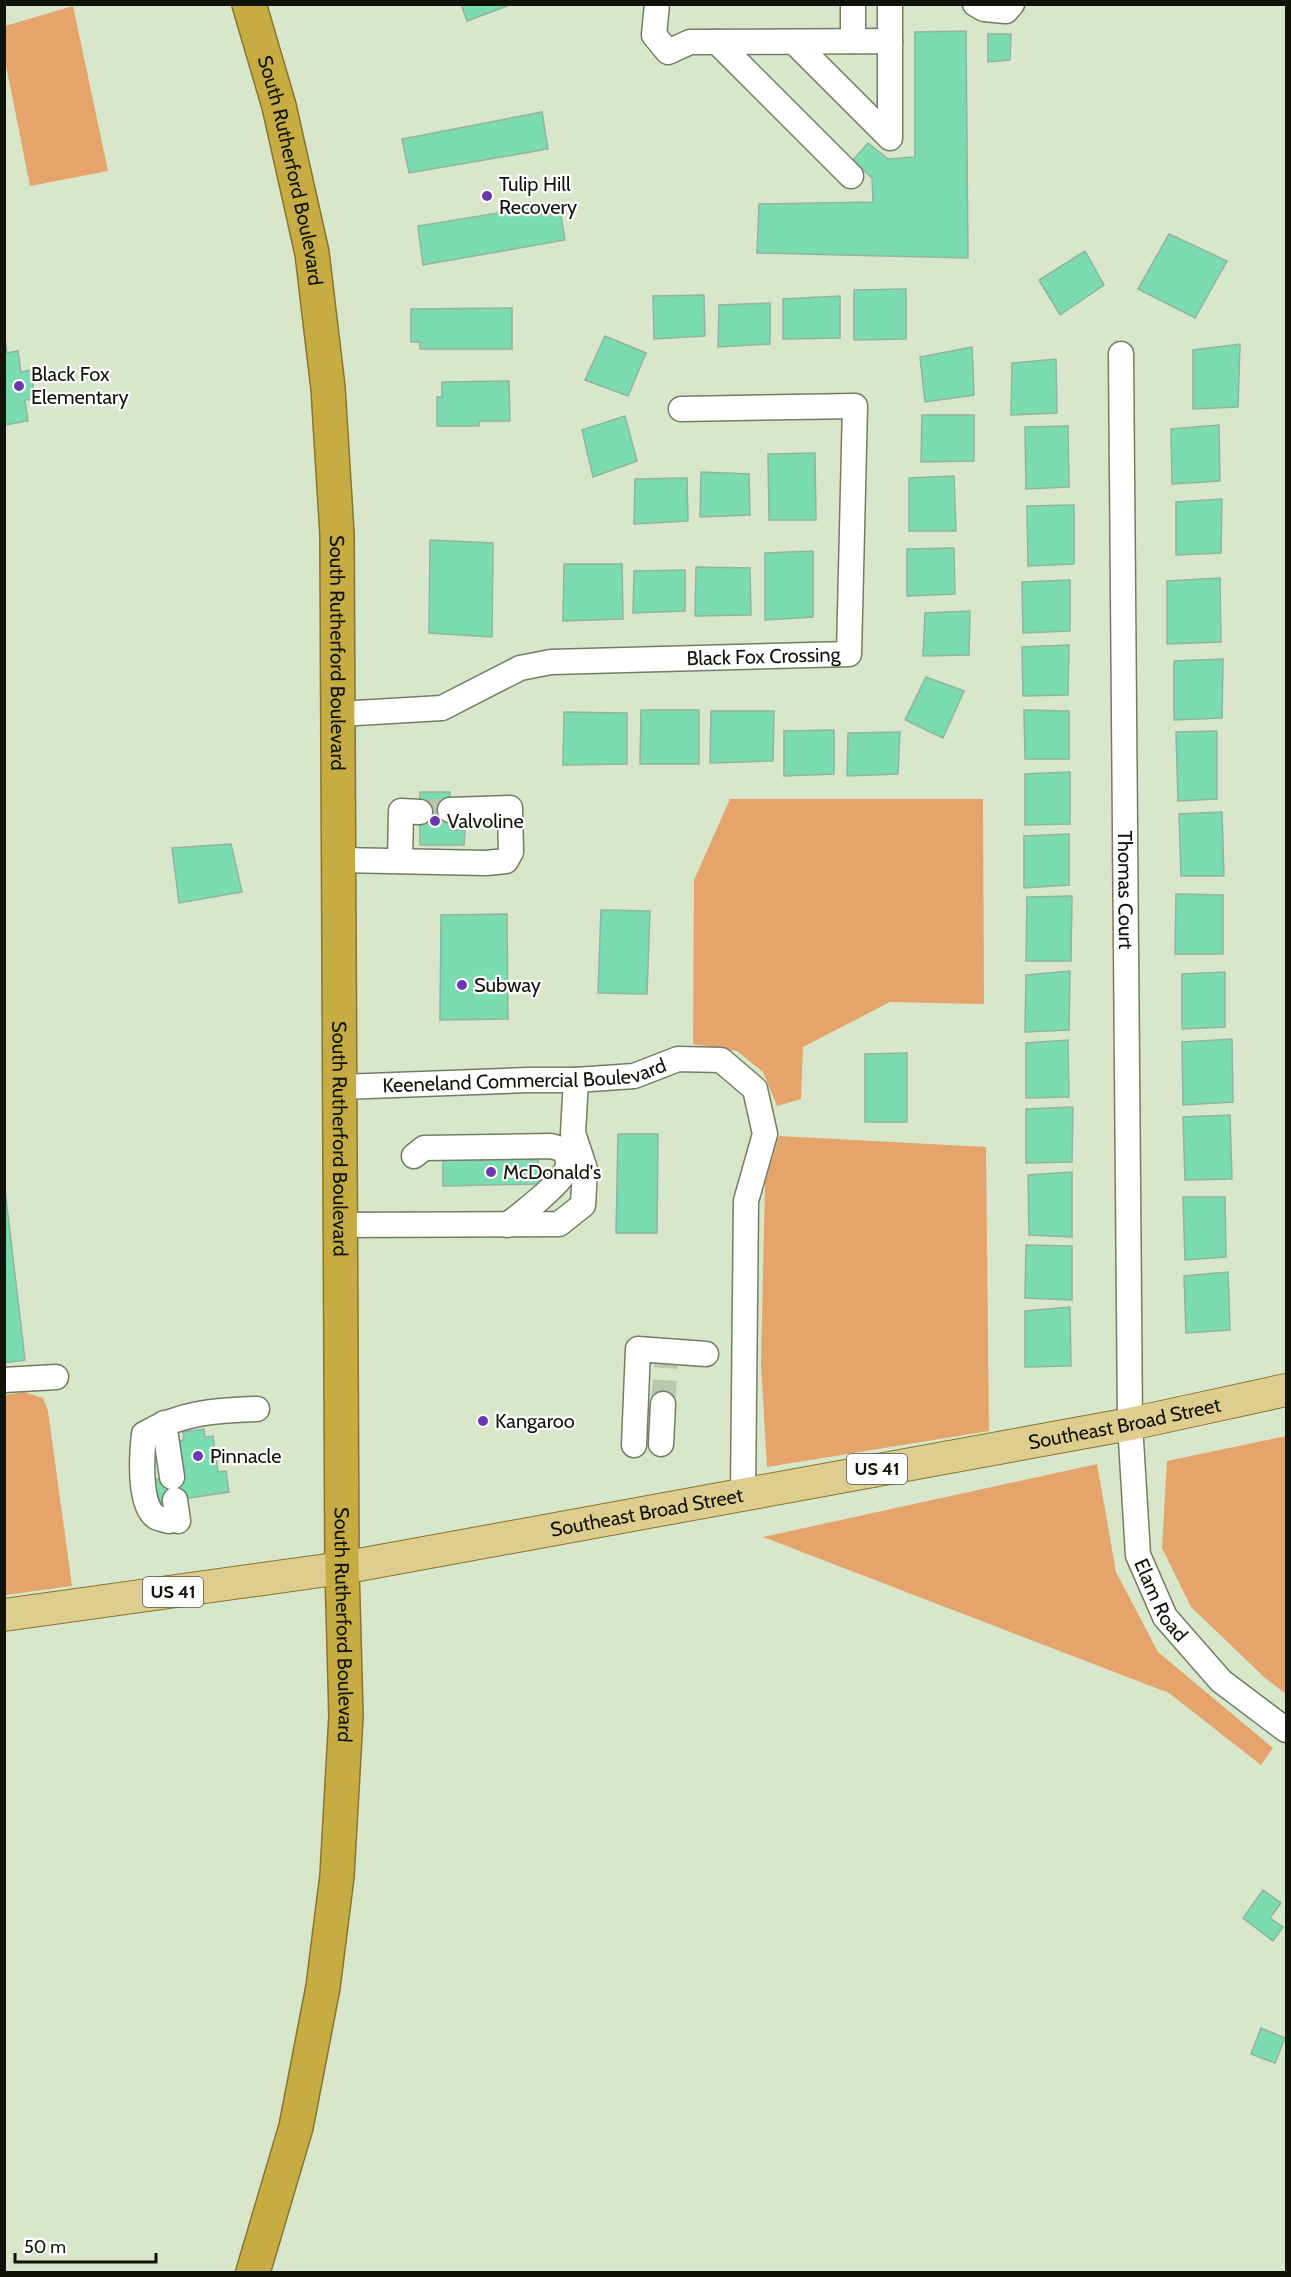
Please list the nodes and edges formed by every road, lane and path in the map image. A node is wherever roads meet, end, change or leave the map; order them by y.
1 (249, 4) edge
2 (657, 4) edge
3 (853, 4) edge
4 (890, 4) edge
5 (975, 4) edge
6 (1012, 4) edge
7 (854, 41) junction
8 (890, 41) junction
9 (717, 42) junction
10 (794, 42) junction
11 (851, 176) dead end
12 (1121, 354) dead end
13 (681, 409) dead end
14 (339, 714) junction
15 (450, 810) tunnel mouth
16 (420, 812) tunnel mouth
17 (340, 861) junction
18 (400, 861) junction
19 (576, 1080) junction
20 (340, 1087) junction
21 (414, 1156) dead end
22 (341, 1225) junction
23 (512, 1225) junction
24 (706, 1354) dead end
25 (56, 1377) dead end
26 (4, 1380) edge
27 (1287, 1389) edge
28 (663, 1404) tunnel mouth
29 (258, 1409) dead end
30 (164, 1423) junction
31 (1130, 1424) junction
32 (634, 1444) dead end
33 (661, 1444) dead end
34 (743, 1493) junction
35 (342, 1568) junction
36 (4, 1615) edge
37 (1287, 1730) edge
38 (253, 2272) edge

1 - 14 highway, South Rutherford Boulevard
2 - 9 street
3 - 7 street
4 - 8 street
5 - 6 street
7 - 8 street
7 - 10 street
8 - 10 street
9 - 10 street
9 - 11 street
12 - 31 street, Thomas Court
13 - 14 street, Black Fox Crossing
14 - 17 highway, South Rutherford Boulevard
15 - 18 street
16 - 18 street
17 - 18 street
17 - 20 highway, South Rutherford Boulevard
19 - 20 street, Keeneland Commercial Boulevard
19 - 23 street
19 - 34 street, Keeneland Commercial Boulevard
20 - 22 highway, South Rutherford Boulevard
21 - 23 street
22 - 23 street
22 - 35 highway, South Rutherford Boulevard
24 - 32 street
25 - 26 street
27 - 31 main road, Southeast Broad Street / US 41
28 - 33 street
29 - 30 street
30 - 30 street
31 - 34 main road, Southeast Broad Street / US 41
31 - 37 street, Elam Road
34 - 35 main road, Southeast Broad Street / US 41
35 - 36 main road, Southeast Broad Street / US 41
35 - 38 highway, South Rutherford Boulevard

